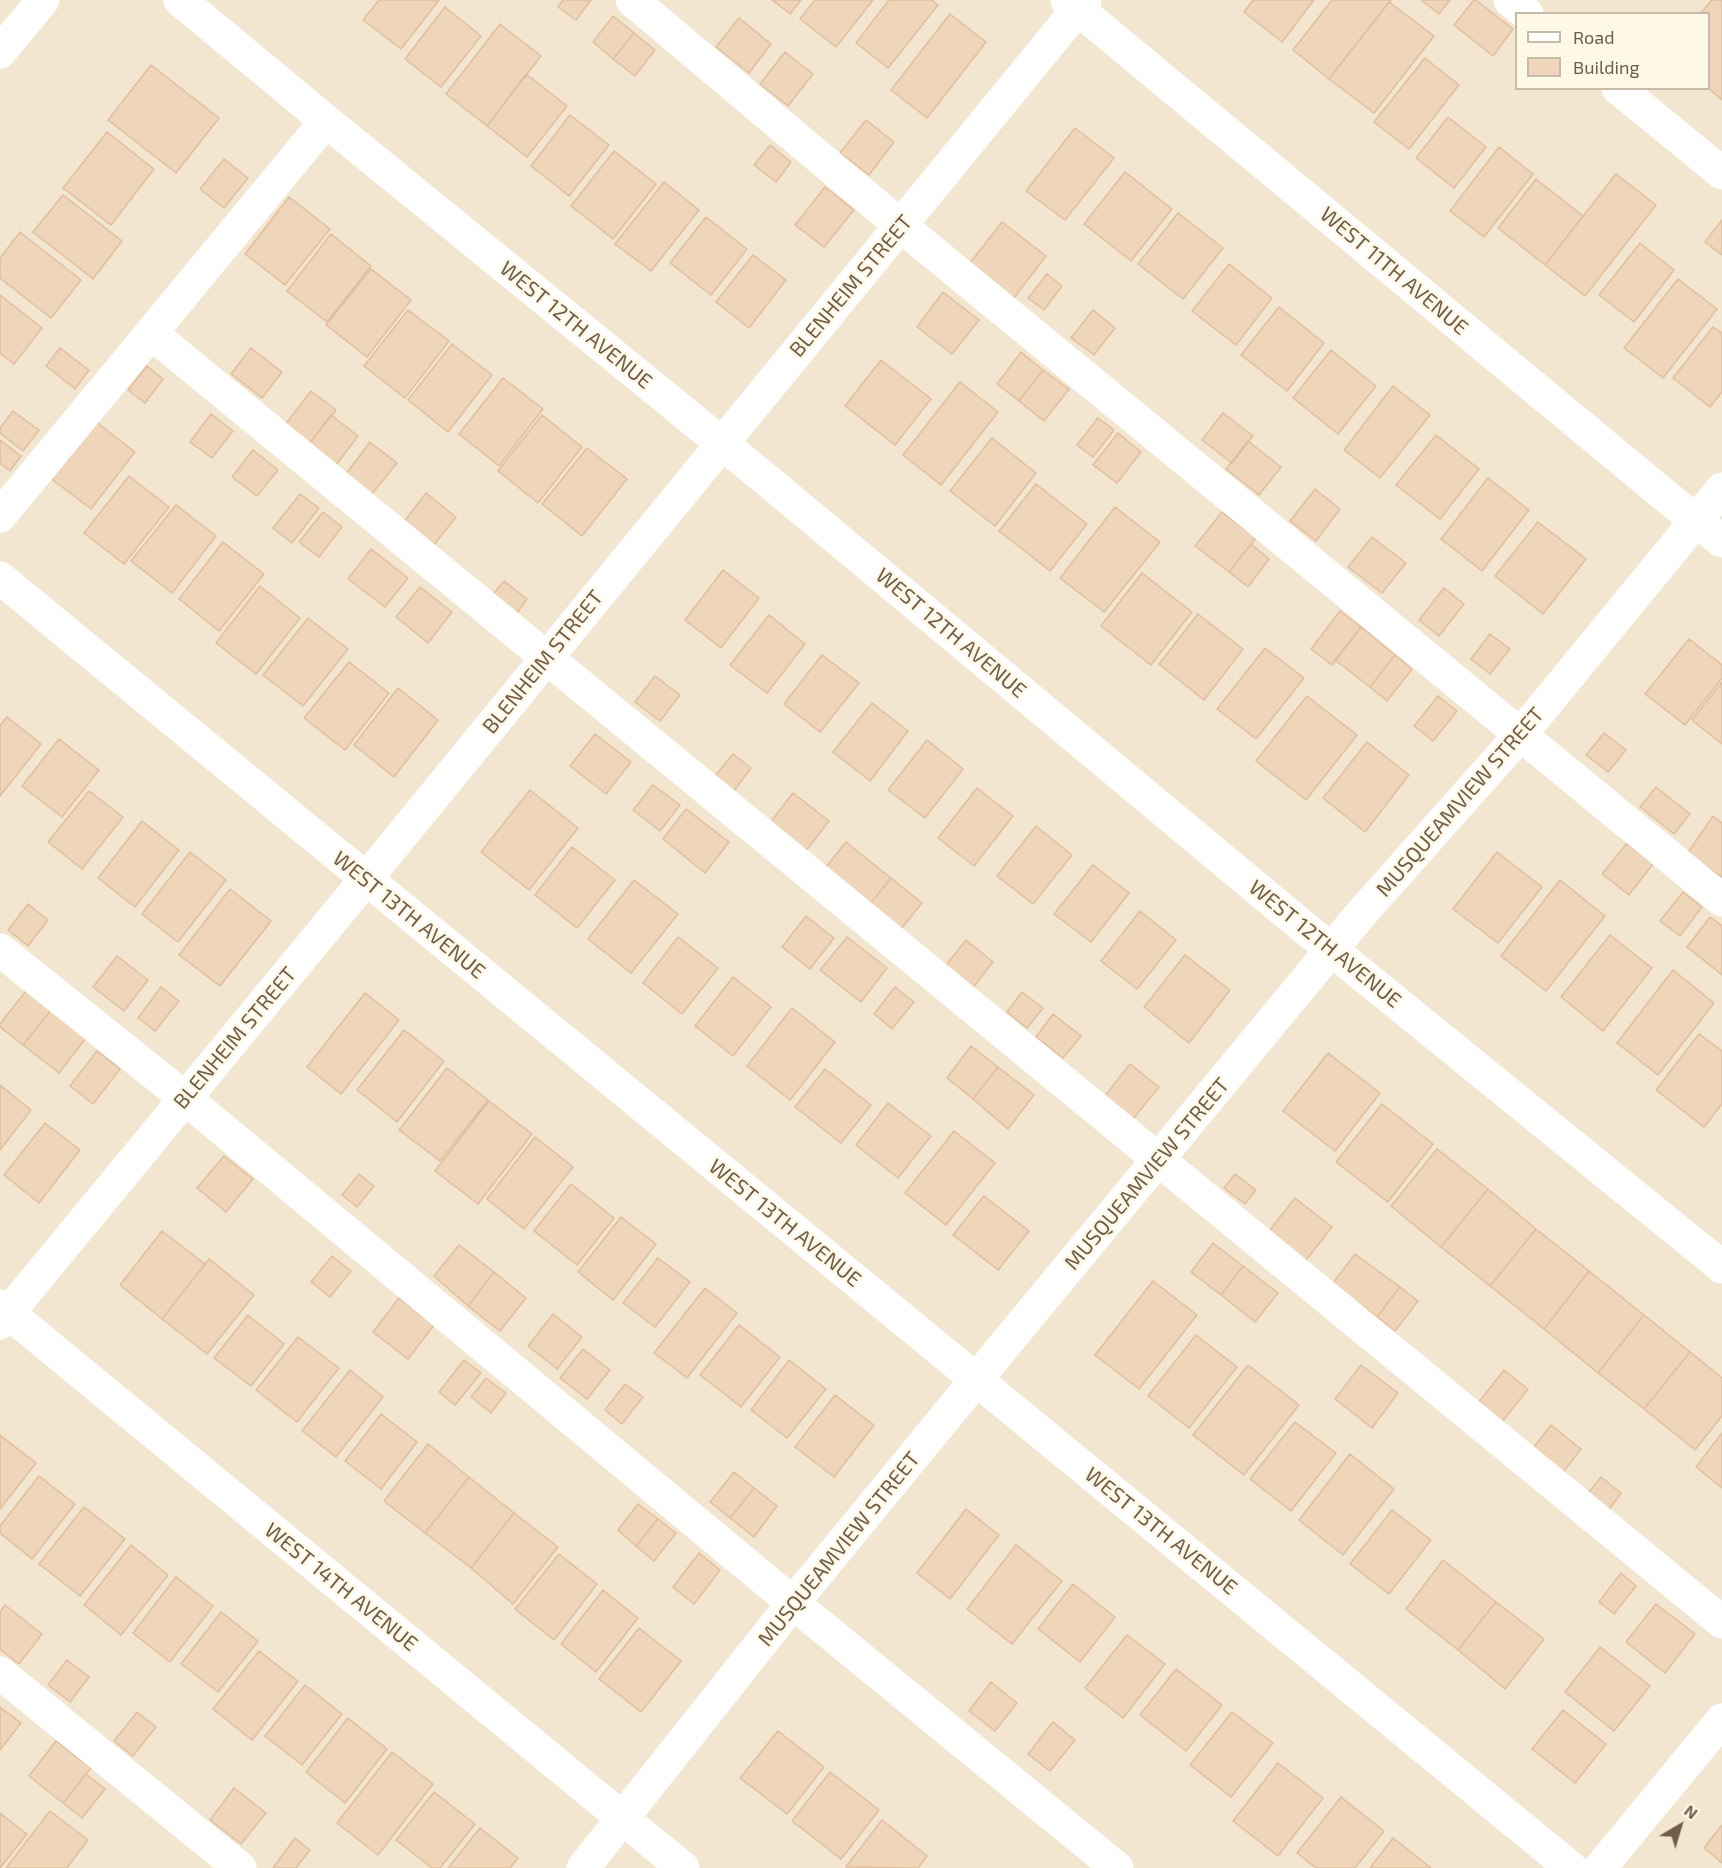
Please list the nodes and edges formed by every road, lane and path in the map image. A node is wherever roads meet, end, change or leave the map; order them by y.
1 (43, 0) edge
2 (180, 0) edge
3 (632, 0) edge
4 (1510, 0) edge
5 (1076, 3) edge
6 (1525, 12) edge
7 (0, 52) edge
8 (1620, 90) edge
9 (326, 121) junction
10 (1722, 173) edge
11 (901, 226) junction
12 (151, 333) junction
13 (722, 443) junction
14 (1722, 489) edge
15 (0, 516) edge
16 (1696, 520) junction
17 (1722, 541) edge
18 (0, 578) edge
19 (546, 658) junction
20 (1521, 734) junction
21 (366, 879) junction
22 (1722, 900) edge
23 (0, 950) edge
24 (1332, 950) junction
25 (185, 1098) junction
26 (1158, 1160) junction
27 (1722, 1267) edge
28 (3, 1314) edge
29 (977, 1380) junction
30 (793, 1603) junction
31 (1722, 1622) edge
32 (0, 1673) edge
33 (1722, 1720) edge
34 (623, 1819) junction
35 (240, 1868) edge
36 (583, 1868) edge
37 (683, 1868) edge
38 (1117, 1868) edge
39 (1571, 1868) edge
40 (1600, 1868) edge

1 - 7 street
2 - 9 street, WEST 12TH AVENUE
3 - 11 street
4 - 6 street
5 - 11 street, BLENHEIM STREET
5 - 16 street, WEST 11TH AVENUE
8 - 10 street
9 - 12 street
9 - 13 street, WEST 12TH AVENUE
11 - 13 street, BLENHEIM STREET
11 - 20 street
12 - 15 street
12 - 19 street
13 - 19 street, BLENHEIM STREET
13 - 24 street, WEST 12TH AVENUE
14 - 16 street, MUSQUEAMVIEW STREET
16 - 17 street, WEST 11TH AVENUE
16 - 20 street, MUSQUEAMVIEW STREET
18 - 21 street, WEST 13TH AVENUE
19 - 21 street, BLENHEIM STREET
19 - 26 street
20 - 22 street
20 - 24 street, MUSQUEAMVIEW STREET
21 - 25 street, BLENHEIM STREET
21 - 29 street, WEST 13TH AVENUE
23 - 25 street
24 - 26 street, MUSQUEAMVIEW STREET
24 - 27 street, WEST 12TH AVENUE
25 - 28 street, BLENHEIM STREET
25 - 30 street
26 - 29 street, MUSQUEAMVIEW STREET
26 - 31 street
28 - 34 street, WEST 14TH AVENUE
29 - 30 street, MUSQUEAMVIEW STREET
29 - 39 street, WEST 13TH AVENUE
30 - 34 street, MUSQUEAMVIEW STREET
30 - 38 street
32 - 35 street
33 - 40 street
34 - 36 street, MUSQUEAMVIEW STREET
34 - 37 street, WEST 14TH AVENUE

